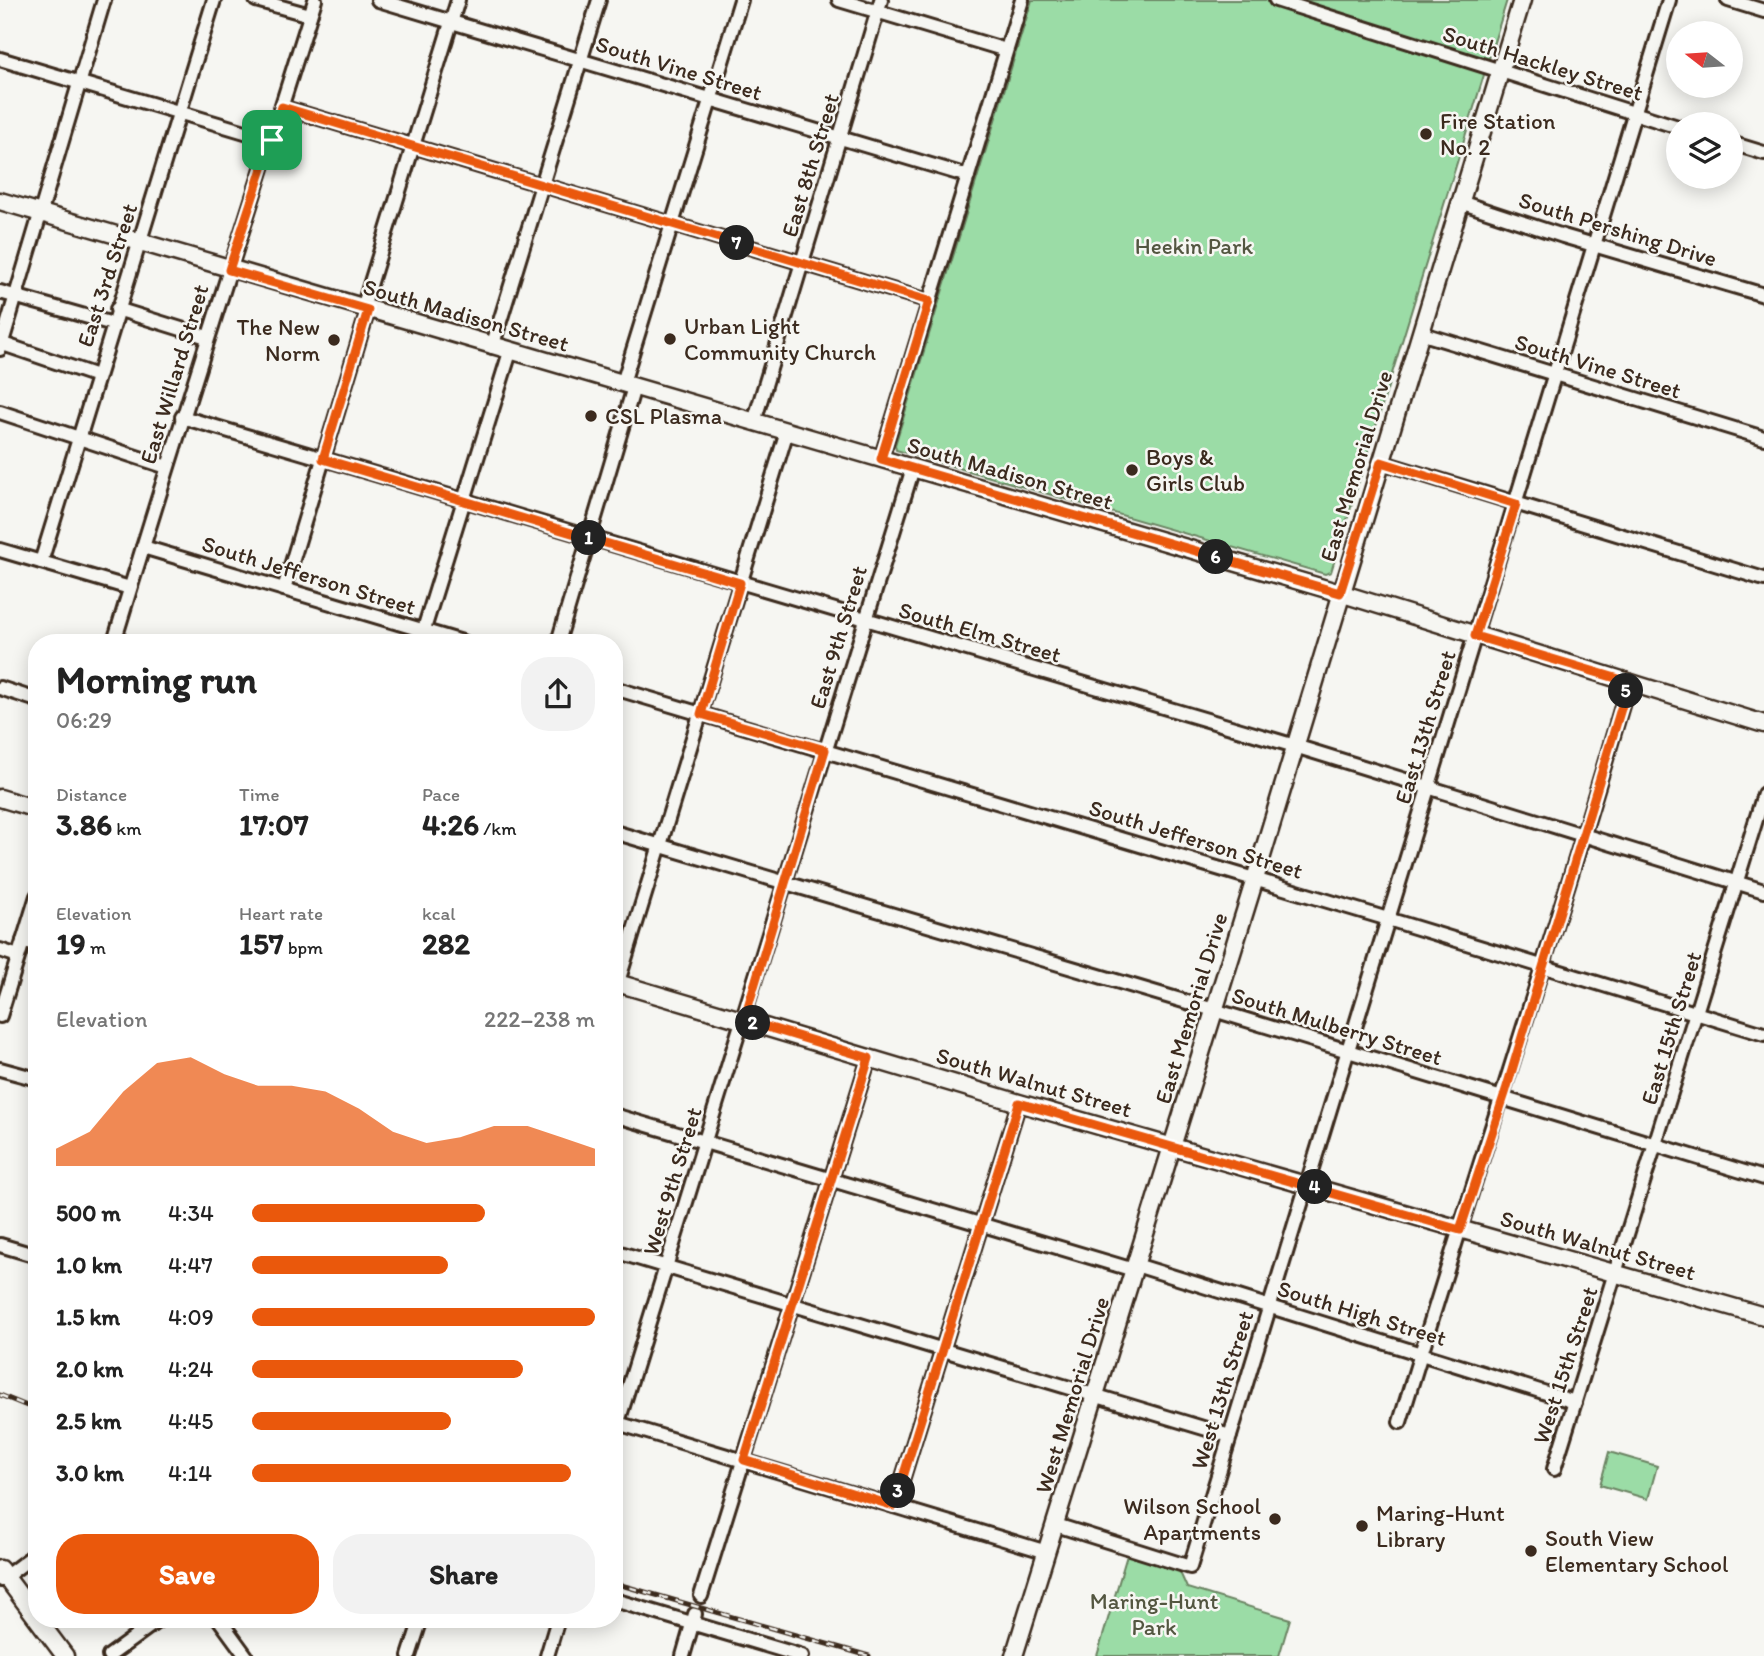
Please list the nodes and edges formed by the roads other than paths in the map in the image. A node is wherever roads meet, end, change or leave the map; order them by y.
1 (104, 0) edge
2 (214, 0) edge
3 (256, 0) edge
4 (315, 0) edge
5 (378, 0) edge
6 (458, 0) edge
7 (599, 0) edge
8 (741, 0) edge
9 (839, 0) edge
10 (1021, 0) edge
11 (1276, 0) edge
12 (1522, 0) edge
13 (1669, 0) edge
14 (1728, 0) edge
15 (879, 6) edge
16 (1764, 11) edge
17 (310, 15) junction
18 (452, 22) junction
19 (1006, 50) junction
20 (0, 59) edge
21 (581, 60) junction
22 (1500, 72) junction
23 (79, 83) junction
24 (710, 99) junction
25 (282, 107) junction
26 (180, 113) junction
27 (1634, 114) junction
28 (1666, 123) edge
29 (840, 138) junction
30 (272, 140) junction
31 (413, 146) junction
32 (1743, 147) edge
33 (1764, 153) edge
34 (968, 176) junction
35 (541, 185) junction
36 (0, 201) edge
37 (1460, 202) junction
38 (42, 213) junction
39 (673, 224) junction
40 (139, 242) junction
41 (1595, 243) junction
42 (802, 262) junction
43 (229, 270) junction
44 (0, 292) edge
45 (1764, 295) edge
46 (16, 296) junction
47 (929, 301) junction
48 (117, 309) junction
49 (365, 309) junction
50 (113, 324) junction
51 (1420, 333) junction
52 (207, 337) junction
53 (1, 345) edge
54 (492, 347) junction
55 (510, 352) junction
56 (1554, 374) junction
57 (97, 376) junction
58 (629, 385) junction
59 (0, 412) edge
60 (182, 418) junction
61 (754, 422) junction
62 (787, 431) junction
63 (78, 438) junction
64 (1764, 438) edge
65 (323, 459) junction
66 (881, 459) junction
67 (1381, 462) junction
68 (167, 467) junction
69 (912, 468) junction
70 (464, 500) junction
71 (1516, 504) junction
72 (589, 538) junction
73 (143, 547) junction
74 (0, 550) edge
75 (41, 562) junction
76 (1764, 579) edge
77 (740, 583) junction
78 (130, 588) junction
79 (284, 589) junction
80 (1340, 593) junction
81 (865, 619) junction
82 (116, 634) edge
83 (416, 634) edge
84 (423, 634) edge
85 (560, 634) edge
86 (1475, 636) junction
87 (1629, 682) junction
88 (0, 688) edge
89 (623, 691) edge
90 (28, 697) edge
91 (701, 714) junction
92 (1764, 724) edge
93 (1294, 746) junction
94 (825, 750) junction
95 (1428, 788) junction
96 (1764, 794) edge
97 (0, 798) edge
98 (28, 806) edge
99 (623, 835) edge
100 (1583, 835) junction
101 (660, 846) junction
102 (1255, 879) junction
103 (785, 883) junction
104 (1737, 883) junction
105 (1764, 891) edge
106 (1388, 919) junction
107 (28, 925) edge
108 (23, 941) junction
109 (28, 942) edge
110 (0, 950) edge
111 (18, 956) junction
112 (623, 965) edge
113 (1542, 966) junction
114 (623, 989) edge
115 (1214, 1010) junction
116 (1697, 1013) junction
117 (0, 1016) edge
118 (744, 1020) junction
119 (1764, 1034) edge
120 (1348, 1051) junction
121 (869, 1058) junction
122 (0, 1069) edge
123 (28, 1077) edge
124 (1502, 1098) junction
125 (1019, 1103) junction
126 (623, 1118) edge
127 (705, 1142) junction
128 (1171, 1146) junction
129 (1656, 1146) junction
130 (1764, 1178) edge
131 (831, 1179) junction
132 (1307, 1185) junction
133 (982, 1225) junction
134 (1460, 1230) junction
135 (0, 1245) edge
136 (28, 1253) edge
137 (623, 1254) edge
138 (667, 1267) junction
139 (1135, 1268) junction
140 (1617, 1273) junction
141 (793, 1304) junction
142 (1270, 1307) junction
143 (1764, 1316) edge
144 (942, 1350) junction
145 (1421, 1354) junction
146 (1096, 1395) junction
147 (623, 1402) edge
148 (1575, 1402) junction
149 (1400, 1422) dead end
150 (623, 1428) edge
151 (1230, 1436) junction
152 (744, 1460) junction
153 (1554, 1469) dead end
154 (894, 1506) junction
155 (1056, 1525) junction
156 (1047, 1552) junction
157 (28, 1559) edge
158 (2, 1575) edge
159 (701, 1596) dead end
160 (623, 1602) edge
161 (28, 1608) edge
162 (694, 1618) junction
163 (43, 1628) edge
164 (148, 1628) edge
165 (226, 1628) edge
166 (418, 1628) edge
167 (555, 1628) edge
168 (65, 1656) edge
169 (109, 1656) edge
170 (246, 1656) edge
171 (409, 1656) edge
172 (547, 1656) edge
173 (682, 1656) edge
174 (802, 1656) edge
175 (1014, 1656) edge

1 - 23 street
2 - 26 street, East 3rd Street
3 - 17 street
4 - 17 street, East Willard Street
5 - 18 street, South Vine Street
6 - 18 street
7 - 21 street
8 - 24 street
9 - 15 street
10 - 19 street
11 - 22 street, South Hackley Street
12 - 22 main road, East Memorial Drive
13 - 27 street, East 13th Street
14 - 16 street
15 - 19 street
15 - 29 street, East 8th Street
17 - 25 street, East Willard Street
18 - 21 street, South Vine Street
18 - 31 street
19 - 34 street
20 - 23 street
21 - 24 street, South Vine Street
21 - 35 street
22 - 27 street, South Hackley Street
22 - 37 main road, East Memorial Drive
23 - 26 street
23 - 38 street
24 - 29 street, South Vine Street
24 - 39 street
25 - 30 street, East Willard Street
25 - 31 street
26 - 30 street
26 - 40 street, East 3rd Street
27 - 28 street, South Hackley Street
27 - 41 street, East 13th Street
29 - 34 street, South Vine Street
29 - 42 street, East 8th Street
30 - 43 street, East Willard Street
31 - 35 street
31 - 49 street
32 - 33 street
34 - 47 street
35 - 39 street
35 - 54 street
36 - 38 main road, South Madison Street
37 - 41 street, South Pershing Drive
37 - 51 main road, East Memorial Drive
38 - 40 main road, South Madison Street
38 - 46 street
39 - 42 street
39 - 58 street
40 - 43 main road, South Madison Street
40 - 48 street, East 3rd Street
41 - 45 street, South Pershing Drive
41 - 56 street, East 13th Street
42 - 47 street
42 - 61 street, East 8th Street
43 - 49 main road, South Madison Street
43 - 52 street, East Willard Street
44 - 46 street
46 - 50 street
46 - 53 street
47 - 66 street
48 - 50 street, East 3rd Street
48 - 52 street
49 - 54 main road, South Madison Street
49 - 65 street
50 - 57 street, East 3rd Street
51 - 56 street, South Vine Street
51 - 67 main road, East Memorial Drive
52 - 60 street, East Willard Street
53 - 57 street
54 - 55 main road, South Madison Street
55 - 58 main road, South Madison Street
55 - 70 street
56 - 64 street, South Vine Street
56 - 71 street, East 13th Street
57 - 63 street, East 3rd Street
58 - 61 main road, South Madison Street
58 - 72 street
59 - 63 street
60 - 65 street, South Elm Street
60 - 68 street, East Willard Street
61 - 62 main road, South Madison Street
62 - 66 main road, South Madison Street
62 - 77 street
63 - 68 street
63 - 75 street, East 3rd Street
65 - 70 street, South Elm Street
65 - 79 street
66 - 69 main road, South Madison Street
67 - 71 street
67 - 80 main road, East Memorial Drive
68 - 73 street, East Willard Street
69 - 80 main road, South Madison Street
69 - 81 street, East 9th Street
70 - 72 street, South Elm Street
70 - 84 street
71 - 76 street
71 - 86 street, East 13th Street
72 - 77 street, South Elm Street
72 - 85 street
73 - 78 street, East Willard Street
73 - 79 street, South Jefferson Street
74 - 75 street
75 - 78 street
77 - 81 street, South Elm Street
77 - 91 street
78 - 82 street, East Willard Street
79 - 83 street, South Jefferson Street
80 - 86 main road, South Madison Street
80 - 93 main road, East Memorial Drive
81 - 93 street, South Elm Street
81 - 94 street, East 9th Street
86 - 87 main road, South Madison Street
86 - 95 street, East 13th Street
87 - 92 main road, South Madison Street
87 - 100 street
88 - 90 street
89 - 91 street, South Jefferson Street
91 - 94 street, South Jefferson Street
91 - 101 street
93 - 95 street, South Elm Street
93 - 102 main road, East Memorial Drive
94 - 102 street, South Jefferson Street
94 - 103 street, East 9th Street
95 - 100 street, South Elm Street
95 - 106 street, East 13th Street
96 - 104 street, East 15th Street
97 - 98 main road
99 - 101 street, South Mulberry Street
100 - 104 street, South Elm Street
100 - 113 street
101 - 103 street, South Mulberry Street
101 - 112 street
102 - 106 street, South Jefferson Street
102 - 115 main road, East Memorial Drive
103 - 115 street, South Mulberry Street
103 - 118 street, East 9th Street
104 - 105 street, South Elm Street
104 - 116 street, East 15th Street
106 - 113 street, South Jefferson Street
106 - 120 street, East 13th Street
107 - 108 street
108 - 109 street
108 - 111 street
110 - 111 street
111 - 117 street
113 - 116 street, South Jefferson Street
113 - 124 street
114 - 118 main road, South Walnut Street
115 - 120 street, South Mulberry Street
115 - 128 main road, East Memorial Drive
116 - 119 street, South Jefferson Street
116 - 129 street, East 15th Street
118 - 121 main road, South Walnut Street
118 - 127 street, West 9th Street
120 - 124 street, South Mulberry Street
120 - 132 street, East 13th Street
121 - 125 main road, South Walnut Street
121 - 131 street
122 - 123 street
124 - 129 street, South Mulberry Street
124 - 134 street
125 - 128 main road, South Walnut Street
125 - 133 street
126 - 127 street, South High Street
127 - 131 street, South High Street
127 - 138 street, West 9th Street
128 - 132 main road, South Walnut Street
128 - 139 main road, West Memorial Drive
129 - 130 street, South Mulberry Street
129 - 140 street, East 15th Street
131 - 133 street, South High Street
131 - 141 street
132 - 134 main road, South Walnut Street
132 - 142 street, West 13th Street
133 - 139 street, South High Street
133 - 144 street
134 - 140 main road, South Walnut Street
134 - 145 street
135 - 136 street
137 - 138 street
138 - 141 street
138 - 147 street, West 9th Street
139 - 142 street, South High Street
139 - 146 main road, West Memorial Drive
140 - 143 main road, South Walnut Street
140 - 148 street, West 15th Street
141 - 144 street
141 - 152 street
142 - 145 street, South High Street
142 - 151 street, West 13th Street
144 - 146 street
144 - 154 street
145 - 148 street, South High Street
145 - 149 street
146 - 151 street
146 - 155 main road, West Memorial Drive
148 - 153 street, West 15th Street
150 - 152 street
151 - 155 street, West 13th Street
152 - 154 street
152 - 159 street
154 - 156 street
155 - 156 main road, West Memorial Drive
156 - 175 main road, West Memorial Drive
157 - 158 street
158 - 161 main road
160 - 162 street
162 - 173 street
162 - 174 street
163 - 168 main road
164 - 169 street
165 - 170 street
166 - 171 street
167 - 172 street

